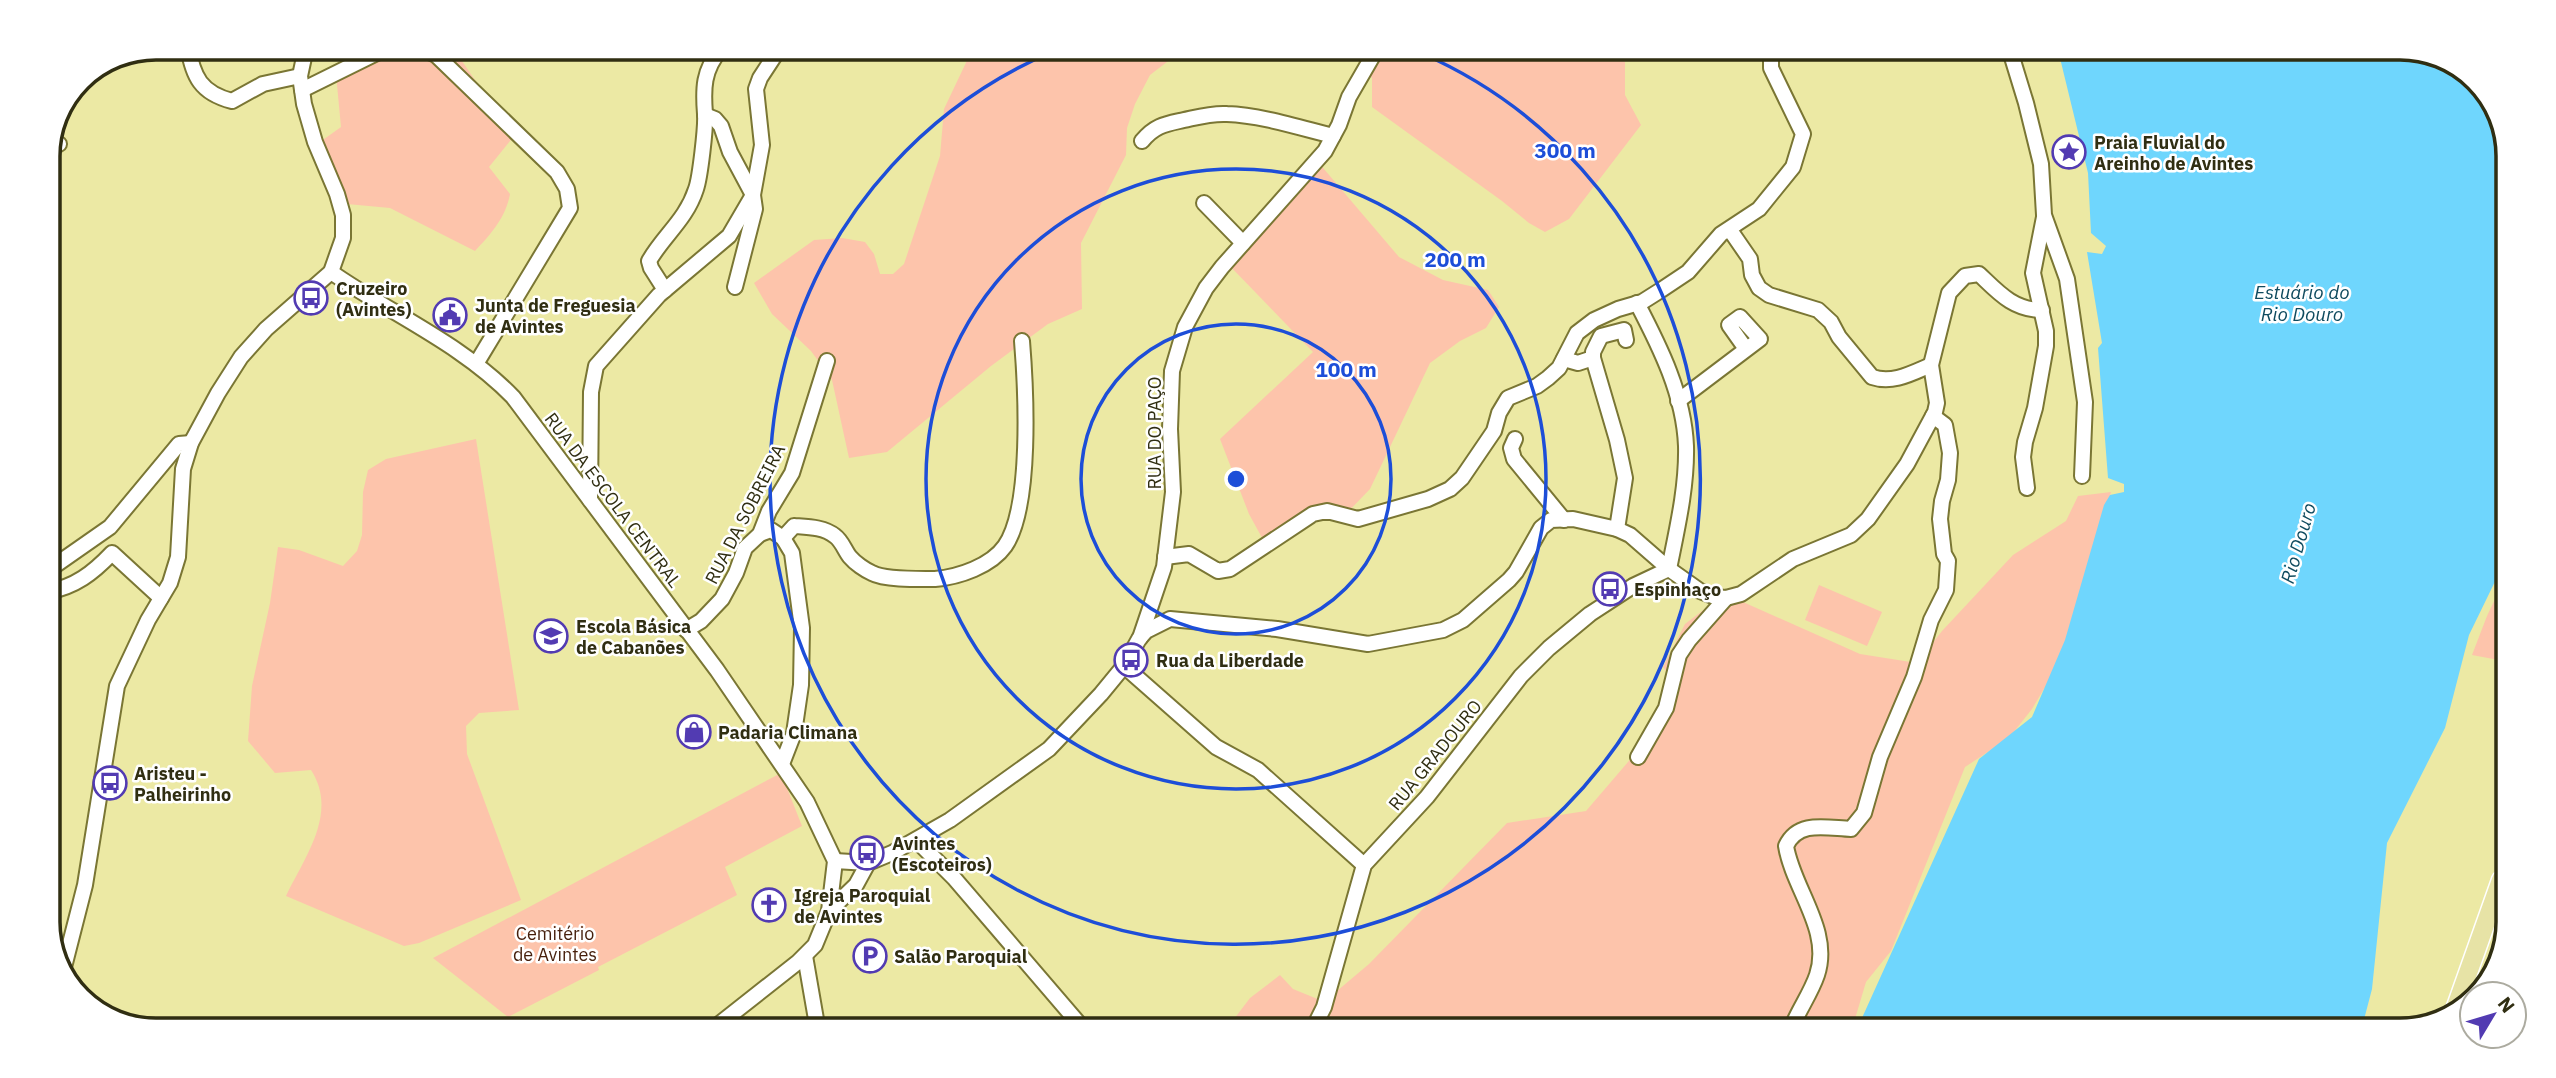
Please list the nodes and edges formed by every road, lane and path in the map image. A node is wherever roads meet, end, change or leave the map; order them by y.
1 (190, 60) edge
2 (304, 60) edge
3 (358, 60) edge
4 (441, 60) edge
5 (712, 60) edge
6 (772, 60) edge
7 (1370, 60) edge
8 (1771, 60) edge
9 (2013, 60) edge
10 (301, 83) junction
11 (705, 115) junction
12 (1333, 136) junction
13 (1142, 141) dead end
14 (754, 195) junction
15 (1204, 203) dead end
16 (2044, 215) junction
17 (1730, 230) junction
18 (1243, 243) junction
19 (334, 266) junction
20 (735, 287) dead end
21 (665, 290) junction
22 (1637, 303) junction
23 (2042, 310) junction
24 (1626, 340) dead end
25 (1022, 341) dead end
26 (1746, 349) dead end
27 (1564, 359) junction
28 (1593, 359) junction
29 (827, 361) dead end
30 (475, 364) junction
31 (1931, 365) junction
32 (1678, 401) junction
33 (1933, 416) junction
34 (1515, 439) dead end
35 (191, 443) junction
36 (2082, 476) dead end
37 (2027, 488) dead end
38 (590, 501) junction
39 (1564, 520) junction
40 (1617, 529) junction
41 (760, 534) junction
42 (783, 538) junction
43 (1165, 557) junction
44 (60, 562) edge
45 (1669, 569) junction
46 (60, 590) edge
47 (161, 598) junction
48 (1726, 598) junction
49 (686, 630) junction
50 (1139, 639) junction
51 (1124, 666) junction
52 (1638, 757) dead end
53 (782, 764) junction
54 (916, 840) junction
55 (835, 861) junction
56 (868, 863) junction
57 (1364, 865) junction
58 (2496, 896) edge
59 (829, 911) junction
60 (805, 956) junction
61 (66, 957) edge
62 (2470, 980) edge
63 (727, 1018) edge
64 (816, 1018) edge
65 (1074, 1018) edge
66 (1318, 1018) edge
67 (1796, 1018) edge

1 - 10 street
2 - 10 street
3 - 10 street
4 - 30 street
5 - 11 street
6 - 14 street
7 - 12 street, RUA DO PAÇO
8 - 17 street
9 - 16 street
10 - 19 street
11 - 14 street
11 - 21 street
12 - 13 street
12 - 18 street, RUA DO PAÇO
14 - 20 street
14 - 21 street
15 - 18 street
16 - 23 street
16 - 36 street
17 - 22 street
17 - 31 street
18 - 43 street, RUA DO PAÇO
19 - 30 street, RUA DA ESCOLA CENTRAL
19 - 35 street
21 - 38 street
22 - 27 street
22 - 32 street
23 - 31 street
23 - 37 street
24 - 28 street
25 - 42 street
26 - 32 street
27 - 28 street
27 - 43 street
28 - 40 street
29 - 41 street, RUA DA SOBREIRA
30 - 38 street, RUA DA ESCOLA CENTRAL
31 - 33 street
32 - 45 street
33 - 48 street
33 - 67 street
34 - 39 street
35 - 44 street
35 - 47 street
38 - 49 street, RUA DA ESCOLA CENTRAL
39 - 40 street
39 - 50 street
40 - 45 street
41 - 42 street
41 - 49 street, RUA DA SOBREIRA
42 - 53 street
43 - 50 street, RUA DO PAÇO
45 - 48 street
45 - 57 street, RUA GRADOURO
46 - 47 street
47 - 61 street
48 - 52 street
49 - 53 street, RUA DA ESCOLA CENTRAL
50 - 51 street, RUA DO PAÇO
51 - 54 street, RUA DO PAÇO
51 - 57 street
53 - 55 street, RUA DA ESCOLA CENTRAL
54 - 56 street, RUA DO PAÇO
54 - 65 street
55 - 56 street
55 - 59 street
56 - 59 street
57 - 66 street, RUA GRADOURO
58 - 62 main road
59 - 60 street
60 - 63 street
60 - 64 street

